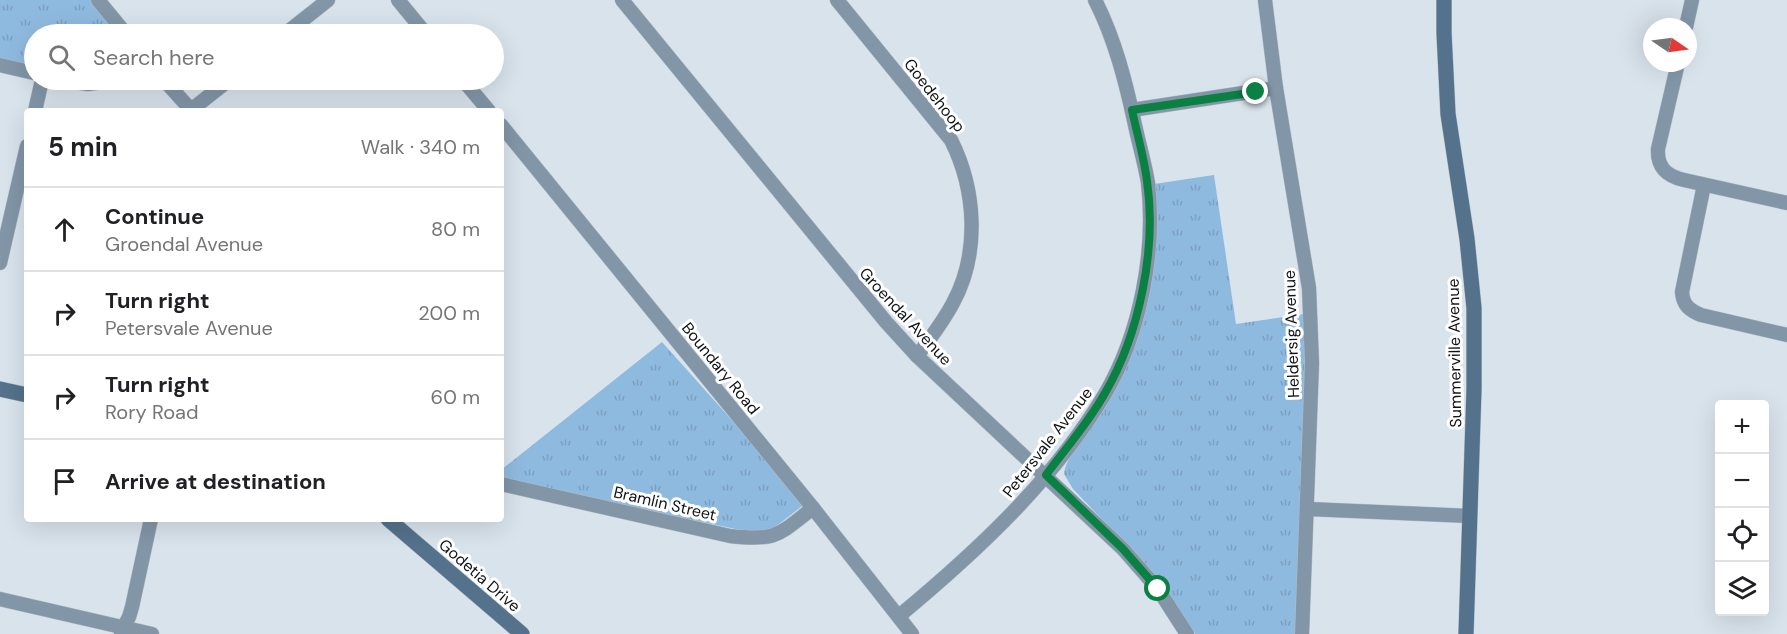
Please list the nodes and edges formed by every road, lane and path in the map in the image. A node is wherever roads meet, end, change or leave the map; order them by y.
1 (98, 0) edge
2 (328, 0) edge
3 (398, 0) edge
4 (622, 0) edge
5 (837, 0) edge
6 (1095, 0) edge
7 (1265, 0) edge
8 (1444, 0) edge
9 (1692, 0) edge
10 (1688, 18) edge
11 (118, 24) edge
12 (298, 24) edge
13 (418, 24) edge
14 (0, 65) edge
15 (24, 71) edge
16 (1676, 72) edge
17 (1276, 88) junction
18 (40, 90) edge
19 (173, 90) edge
20 (217, 90) edge
21 (471, 90) edge
22 (36, 108) edge
23 (189, 108) edge
24 (196, 108) edge
25 (486, 108) edge
26 (1132, 110) junction
27 (504, 129) edge
28 (24, 159) edge
29 (1704, 185) junction
30 (1787, 203) edge
31 (0, 263) edge
32 (1787, 335) edge
33 (917, 356) junction
34 (0, 389) edge
35 (24, 394) edge
36 (1046, 475) junction
37 (504, 485) edge
38 (813, 508) junction
39 (1308, 509) junction
40 (1470, 516) junction
41 (150, 522) edge
42 (391, 522) edge
43 (0, 599) edge
44 (899, 616) junction
45 (122, 630) edge
46 (152, 634) edge
47 (522, 634) edge
48 (912, 634) edge
49 (1187, 634) edge
50 (1302, 634) edge
51 (1466, 634) edge

1 - 11 street
2 - 12 street
3 - 13 street
4 - 33 street, Groendal Avenue
5 - 33 street, Goedehoop
6 - 26 street, Petersvale Avenue
7 - 17 street, Heldersig Avenue
8 - 40 street, Summerville Avenue
9 - 10 street
14 - 15 street
16 - 29 street
17 - 26 street
17 - 39 street, Heldersig Avenue
18 - 22 street
19 - 23 street
20 - 24 street
21 - 25 street
26 - 36 street, Petersvale Avenue
27 - 38 street, Boundary Road
28 - 31 street
29 - 30 street
29 - 32 street
33 - 36 street, Groendal Avenue
34 - 35 street
36 - 44 street, Petersvale Avenue
36 - 49 street, Groendal Avenue
37 - 38 street, Bramlin Street
38 - 44 street, Boundary Road
39 - 40 street
39 - 50 street, Heldersig Avenue
40 - 51 street, Summerville Avenue
41 - 45 street
42 - 47 street, Godetia Drive
43 - 45 street
44 - 48 street, Boundary Road
45 - 46 street

